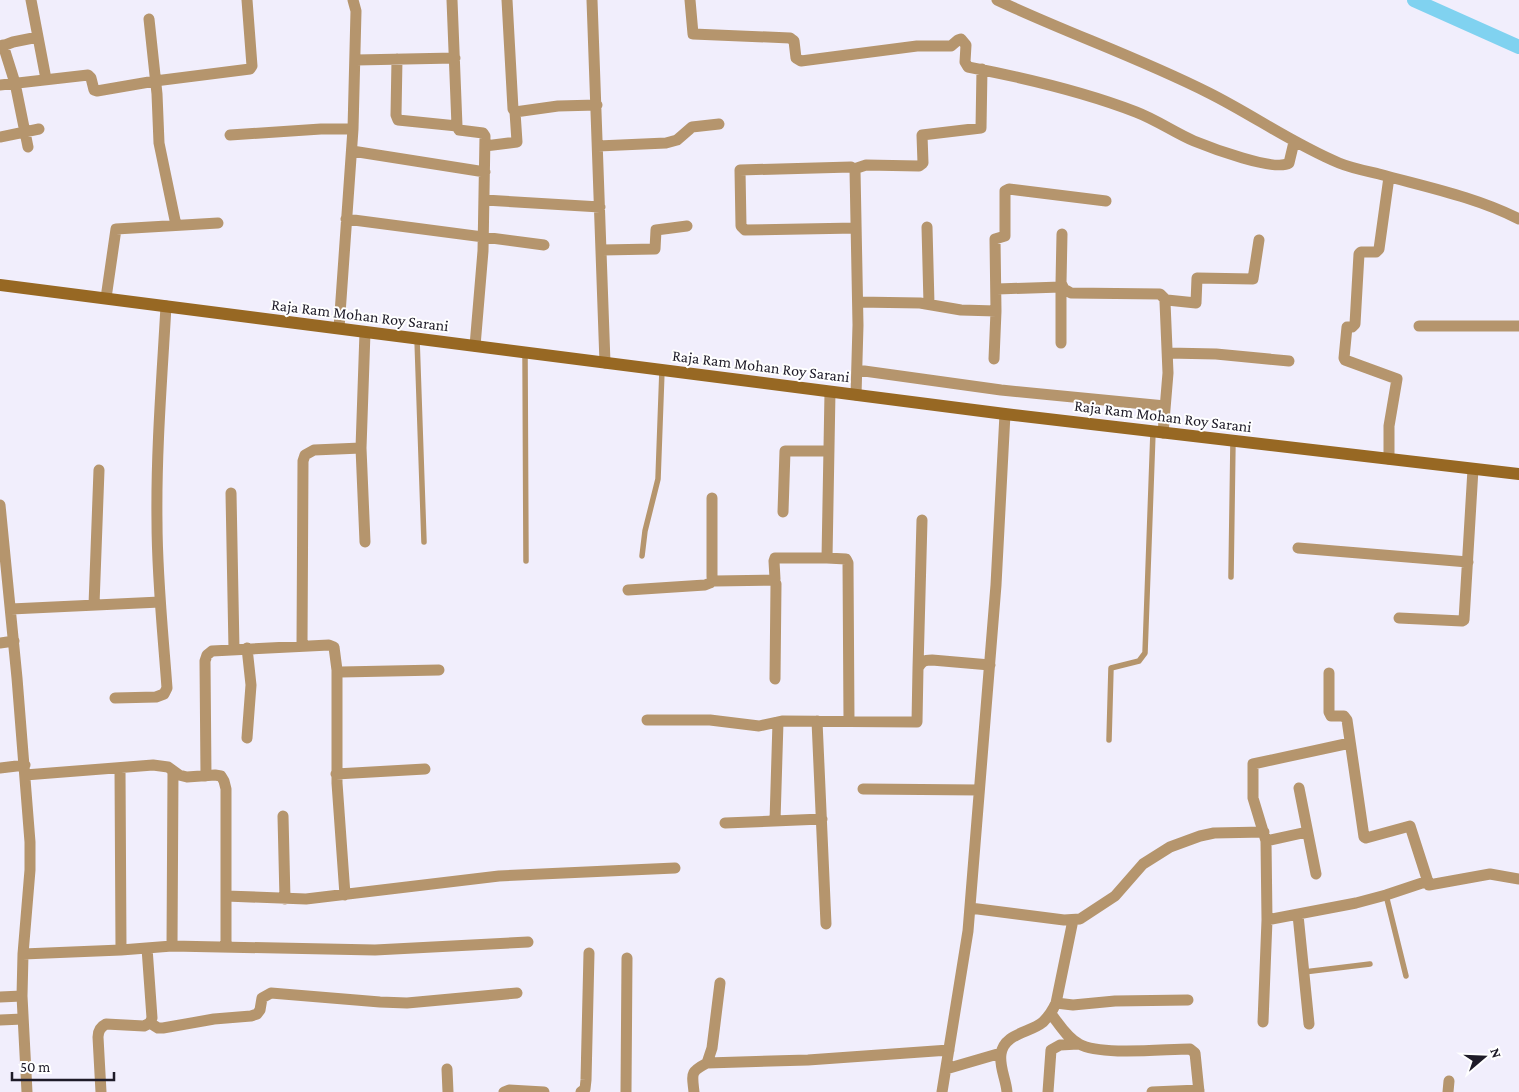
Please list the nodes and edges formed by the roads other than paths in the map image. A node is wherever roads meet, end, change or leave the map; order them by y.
1 (32, 0) edge
2 (247, 0) edge
3 (353, 0) edge
4 (452, 0) edge
5 (507, 0) edge
6 (592, 0) edge
7 (690, 0) edge
8 (997, 0) edge
9 (149, 19) dead end
10 (38, 37) junction
11 (2, 46) edge
12 (455, 58) junction
13 (397, 59) junction
14 (356, 60) junction
15 (982, 70) junction
16 (46, 79) junction
17 (156, 81) junction
18 (15, 83) junction
19 (0, 85) edge
20 (596, 105) junction
21 (515, 112) junction
22 (719, 124) dead end
23 (458, 126) junction
24 (39, 129) dead end
25 (353, 129) junction
26 (25, 132) junction
27 (230, 135) dead end
28 (0, 137) edge
29 (1294, 142) junction
30 (485, 146) junction
31 (598, 146) junction
32 (28, 147) dead end
33 (352, 151) junction
34 (854, 169) junction
35 (485, 172) junction
36 (1389, 177) junction
37 (485, 200) junction
38 (1106, 200) dead end
39 (600, 207) junction
40 (1519, 219) edge
41 (346, 220) junction
42 (218, 223) dead end
43 (176, 225) junction
44 (687, 226) dead end
45 (927, 227) dead end
46 (856, 228) junction
47 (1062, 234) dead end
48 (483, 238) junction
49 (1259, 240) dead end
50 (544, 245) dead end
51 (602, 250) junction
52 (0, 285) edge
53 (1061, 285) junction
54 (997, 289) junction
55 (106, 298) junction
56 (1166, 300) junction
57 (858, 302) junction
58 (929, 304) junction
59 (166, 306) junction
60 (996, 311) junction
61 (1419, 326) dead end
62 (1519, 326) edge
63 (339, 328) junction
64 (365, 332) junction
65 (417, 339) junction
66 (1061, 343) dead end
67 (475, 346) junction
68 (525, 352) junction
69 (1168, 353) junction
70 (994, 359) dead end
71 (1289, 361) dead end
72 (605, 363) junction
73 (662, 370) junction
74 (857, 370) junction
75 (830, 392) junction
76 (856, 395) junction
77 (1165, 406) junction
78 (1005, 414) junction
79 (1158, 432) junction
80 (1233, 441) junction
81 (361, 448) junction
82 (829, 451) junction
83 (1389, 459) junction
84 (1473, 469) junction
85 (99, 470) dead end
86 (1519, 474) edge
87 (231, 493) dead end
88 (712, 498) dead end
89 (0, 505) edge
90 (783, 512) dead end
91 (922, 520) dead end
92 (365, 542) dead end
93 (424, 542) dead end
94 (1298, 548) dead end
95 (642, 556) dead end
96 (827, 558) junction
97 (526, 561) dead end
98 (1468, 562) junction
99 (1231, 577) dead end
100 (713, 580) junction
101 (774, 580) junction
102 (4, 582) edge
103 (628, 590) dead end
104 (160, 602) junction
105 (94, 605) junction
106 (11, 609) junction
107 (1399, 618) dead end
108 (14, 641) junction
109 (0, 643) edge
110 (302, 646) junction
111 (247, 648) junction
112 (234, 649) junction
113 (990, 666) junction
114 (918, 668) junction
115 (337, 670) junction
116 (439, 670) dead end
117 (1329, 673) dead end
118 (775, 679) dead end
119 (116, 698) dead end
120 (647, 720) dead end
121 (817, 721) junction
122 (850, 721) junction
123 (778, 722) junction
124 (247, 738) dead end
125 (1109, 740) dead end
126 (1350, 744) junction
127 (0, 768) edge
128 (120, 768) junction
129 (425, 769) dead end
130 (25, 770) junction
131 (173, 771) junction
132 (336, 774) junction
133 (206, 776) junction
134 (863, 788) dead end
135 (1299, 788) dead end
136 (979, 790) junction
137 (283, 816) dead end
138 (822, 819) junction
139 (775, 821) junction
140 (725, 823) dead end
141 (1307, 832) junction
142 (1265, 836) junction
143 (675, 868) dead end
144 (1316, 874) dead end
145 (1519, 879) edge
146 (1428, 881) junction
147 (345, 895) junction
148 (1386, 895) junction
149 (226, 896) junction
150 (285, 899) junction
151 (970, 908) junction
152 (1298, 914) junction
153 (1073, 920) junction
154 (1267, 920) junction
155 (826, 924) dead end
156 (528, 942) dead end
157 (172, 946) junction
158 (226, 947) junction
159 (147, 948) junction
160 (121, 950) junction
161 (589, 953) dead end
162 (23, 954) junction
163 (627, 958) dead end
164 (1370, 964) dead end
165 (1304, 972) junction
166 (1406, 976) dead end
167 (720, 983) dead end
168 (517, 993) dead end
169 (22, 996) junction
170 (0, 997) edge
171 (1188, 1000) dead end
172 (1056, 1003) junction
173 (1051, 1014) junction
174 (23, 1019) junction
175 (0, 1020) edge
176 (1263, 1022) dead end
177 (150, 1023) junction
178 (1309, 1024) dead end
179 (1078, 1044) junction
180 (949, 1050) junction
181 (1001, 1054) junction
182 (707, 1063) junction
183 (447, 1069) dead end
184 (946, 1069) junction
185 (583, 1091) edge
186 (1199, 1091) edge
187 (27, 1092) edge
188 (101, 1092) edge
189 (448, 1092) edge
190 (504, 1092) edge
191 (544, 1092) edge
192 (626, 1092) edge
193 (694, 1092) edge
194 (942, 1092) edge
195 (1007, 1092) edge
196 (1048, 1092) edge
197 (1152, 1092) edge

1 - 10 street
2 - 17 street
3 - 14 street
4 - 12 street
5 - 21 street
6 - 20 street
7 - 15 street
8 - 29 street
9 - 17 street
10 - 11 street
10 - 16 street
11 - 18 street
12 - 13 street
12 - 23 street
13 - 14 street
13 - 23 street
14 - 25 street
15 - 29 street
15 - 34 street
16 - 17 street
16 - 18 street
17 - 43 street
18 - 19 street
18 - 26 street
20 - 21 street
20 - 31 street
21 - 30 street
22 - 31 street
23 - 30 street
24 - 26 street
25 - 27 street
25 - 33 street
26 - 28 street
26 - 32 street
29 - 36 street
30 - 35 street
31 - 39 street
33 - 35 street
33 - 41 street
34 - 46 street
34 - 46 street
35 - 37 street
36 - 40 street
36 - 83 street
37 - 39 street
37 - 48 street
38 - 54 street
39 - 51 street
41 - 48 street
41 - 63 street
42 - 43 street
43 - 55 street
44 - 51 street
45 - 58 street
46 - 57 street
47 - 53 street
48 - 50 street
48 - 67 street
49 - 56 street
51 - 72 street
52 - 55 street, Raja Ram Mohan Roy Sarani
53 - 54 street
53 - 56 street
53 - 66 street
54 - 60 street
55 - 59 street, Raja Ram Mohan Roy Sarani
56 - 69 street
57 - 58 street
57 - 74 street
58 - 60 street
59 - 63 street, Raja Ram Mohan Roy Sarani
59 - 104 street
60 - 70 street
61 - 62 street
63 - 64 street, Raja Ram Mohan Roy Sarani
64 - 65 street, Raja Ram Mohan Roy Sarani
64 - 81 street
65 - 67 street, Raja Ram Mohan Roy Sarani
65 - 93 lane
67 - 68 street, Raja Ram Mohan Roy Sarani
68 - 72 street, Raja Ram Mohan Roy Sarani
68 - 97 lane
69 - 71 street
69 - 77 street
72 - 73 street, Raja Ram Mohan Roy Sarani
73 - 75 street, Raja Ram Mohan Roy Sarani
73 - 95 lane
74 - 76 street
74 - 77 street
75 - 76 street, Raja Ram Mohan Roy Sarani
75 - 82 street
76 - 78 street, Raja Ram Mohan Roy Sarani
77 - 79 street
78 - 79 street, Raja Ram Mohan Roy Sarani
78 - 113 street
79 - 80 street, Raja Ram Mohan Roy Sarani
79 - 125 lane
80 - 83 street, Raja Ram Mohan Roy Sarani
80 - 99 lane
81 - 92 street
81 - 110 street
82 - 90 street
82 - 96 street
83 - 84 street, Raja Ram Mohan Roy Sarani
84 - 86 street, Raja Ram Mohan Roy Sarani
84 - 98 street
85 - 105 street
87 - 112 street
88 - 100 street
89 - 102 street
91 - 114 street
94 - 98 street
96 - 101 street
96 - 122 street
98 - 107 street
100 - 101 street
100 - 103 street
101 - 118 street
102 - 106 street
104 - 105 street
104 - 119 street
105 - 106 street
106 - 108 street
108 - 109 street
108 - 130 street
110 - 111 street
110 - 115 street
111 - 112 street
111 - 124 street
112 - 133 street
113 - 114 street
113 - 136 street
114 - 122 street
115 - 116 street
115 - 132 street
117 - 126 street
120 - 123 street
121 - 122 street
121 - 123 street
121 - 138 street
123 - 139 street
126 - 142 street
126 - 146 street
127 - 130 street
128 - 130 street
128 - 131 street
128 - 160 street
129 - 132 street
130 - 162 street
131 - 133 street
131 - 157 street
132 - 147 street
133 - 149 street
134 - 136 street
135 - 141 street
136 - 151 street
137 - 150 street
138 - 139 street
138 - 155 street
139 - 140 street
141 - 142 street
141 - 144 street
142 - 153 street
142 - 154 street
143 - 147 street
145 - 146 street
146 - 148 street
147 - 150 street
148 - 152 street
148 - 166 lane
149 - 150 street
149 - 158 street
151 - 153 street
151 - 180 street
152 - 154 street
152 - 165 street
153 - 172 street
154 - 176 street
156 - 158 street
157 - 158 street
157 - 159 street
159 - 160 street
159 - 177 street
160 - 162 street
161 - 185 street
162 - 169 street
163 - 192 street
164 - 165 lane
165 - 178 street
167 - 182 street
168 - 177 street
169 - 170 street
169 - 174 street
171 - 172 street
172 - 173 street
173 - 179 street
173 - 181 street
174 - 175 street
174 - 187 street
177 - 188 street
179 - 186 street
179 - 196 street
180 - 182 street
180 - 184 street
181 - 184 street
181 - 195 street
182 - 193 street
183 - 189 street
184 - 194 street
186 - 197 street
190 - 191 street

